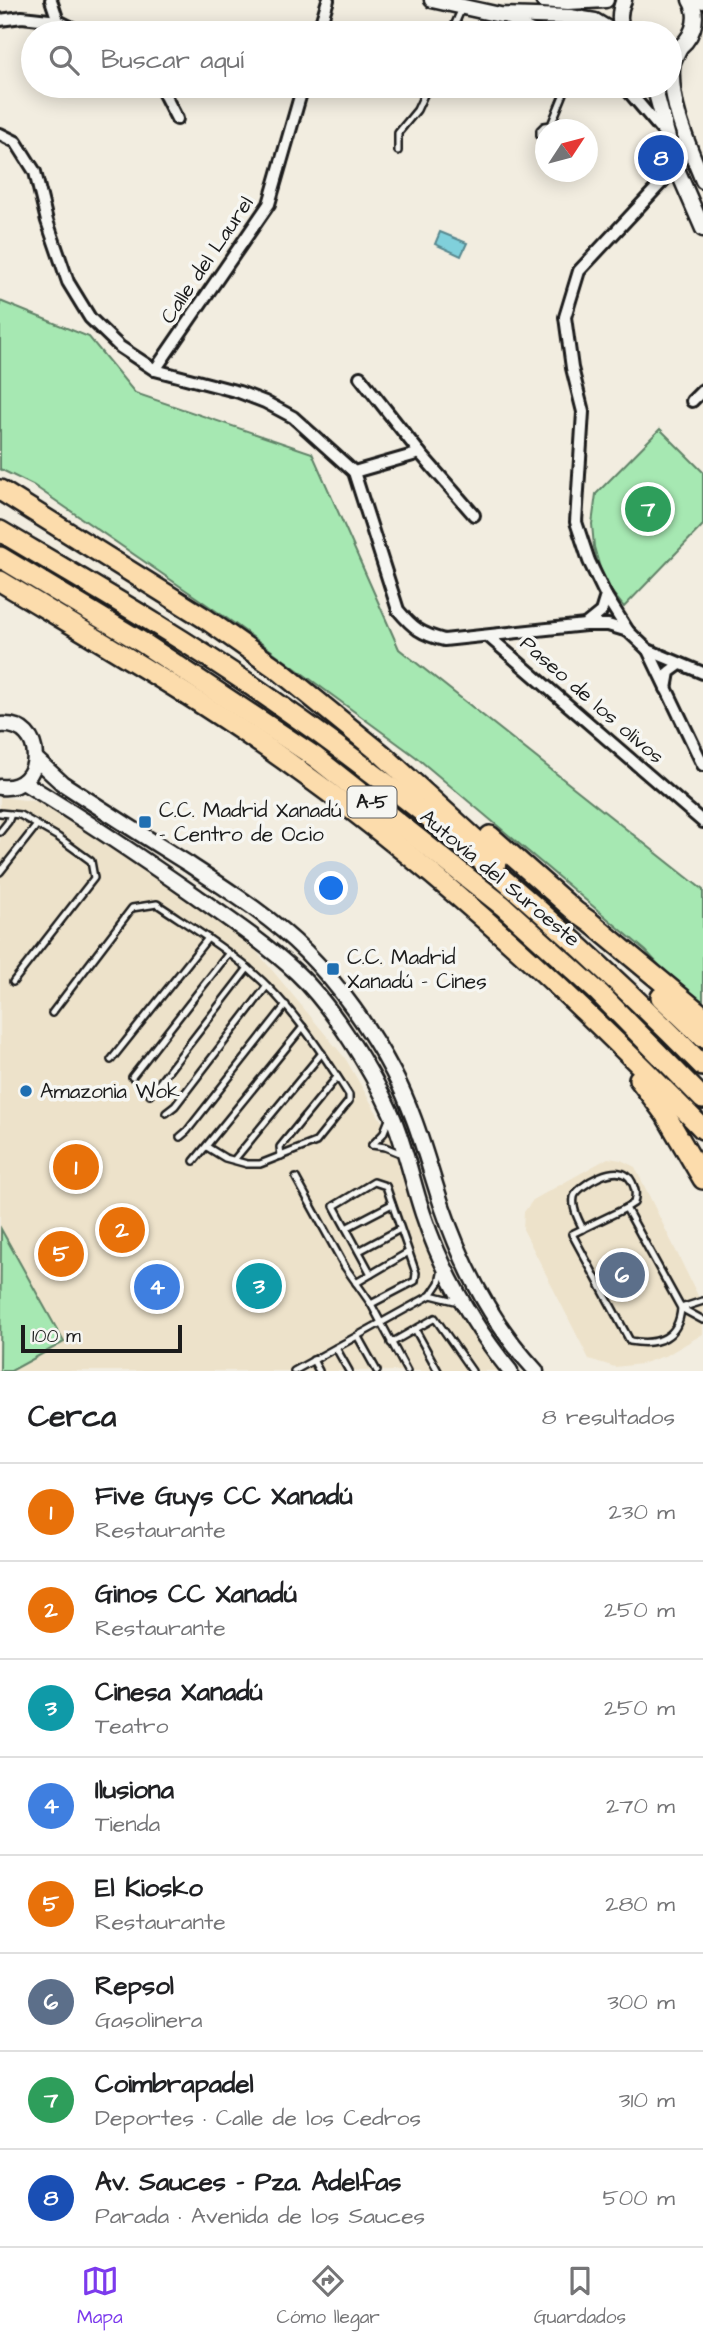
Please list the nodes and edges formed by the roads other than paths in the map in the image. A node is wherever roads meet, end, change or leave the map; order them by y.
1 (51, 0) edge
2 (328, 0) edge
3 (432, 0) edge
4 (543, 0) edge
5 (606, 0) edge
6 (624, 0) edge
7 (690, 0) edge
8 (698, 0) edge
9 (703, 3) edge
10 (462, 8) junction
11 (500, 15) junction
12 (0, 20) edge
13 (58, 21) joint
14 (322, 21) edge
15 (456, 21) edge
16 (513, 21) edge
17 (595, 21) edge
18 (620, 21) edge
19 (703, 29) edge
20 (682, 41) edge
21 (682, 44) edge
22 (166, 98) edge
23 (300, 98) edge
24 (422, 98) edge
25 (563, 98) edge
26 (634, 98) edge
27 (657, 98) edge
28 (675, 98) edge
29 (177, 119) dead end
30 (556, 119) edge
31 (0, 134) edge
32 (668, 137) junction
33 (398, 151) dead end
34 (676, 167) junction
35 (703, 181) edge
36 (703, 229) edge
37 (155, 370) junction
38 (360, 377) dead end
39 (703, 390) edge
40 (692, 401) dead end
41 (420, 453) junction
42 (354, 472) junction
43 (0, 490) edge
44 (474, 515) dead end
45 (0, 531) edge
46 (0, 557) edge
47 (0, 581) edge
48 (606, 596) junction
49 (585, 625) junction
50 (628, 631) junction
51 (488, 636) junction
52 (648, 650) junction
53 (680, 664) junction
54 (280, 671) junction
55 (703, 673) edge
56 (666, 689) junction
57 (0, 726) edge
58 (36, 759) junction
59 (703, 765) edge
60 (23, 782) junction
61 (0, 787) edge
62 (0, 813) edge
63 (11, 814) junction
64 (703, 822) edge
65 (37, 825) junction
66 (0, 832) edge
67 (0, 872) edge
68 (576, 912) junction
69 (208, 938) junction
70 (228, 954) junction
71 (248, 968) junction
72 (13, 982) dead end
73 (267, 986) junction
74 (629, 991) junction
75 (286, 1005) junction
76 (587, 1012) junction
77 (52, 1013) dead end
78 (703, 1016) edge
79 (303, 1027) junction
80 (703, 1037) edge
81 (322, 1053) junction
82 (111, 1060) dead end
83 (703, 1066) edge
84 (132, 1077) dead end
85 (337, 1077) junction
86 (150, 1095) dead end
87 (703, 1099) edge
88 (166, 1113) dead end
89 (392, 1114) junction
90 (703, 1129) edge
91 (180, 1137) dead end
92 (207, 1147) junction
93 (281, 1156) junction
94 (407, 1157) junction
95 (234, 1160) junction
96 (194, 1161) dead end
97 (296, 1178) dead end
98 (703, 1179) edge
99 (392, 1204) junction
100 (626, 1208) junction
101 (346, 1228) junction
102 (400, 1229) junction
103 (583, 1229) junction
104 (359, 1251) junction
105 (407, 1253) junction
106 (443, 1265) junction
107 (371, 1274) junction
108 (356, 1283) junction
109 (431, 1295) junction
110 (703, 1301) edge
111 (461, 1303) junction
112 (371, 1304) junction
113 (681, 1308) junction
114 (703, 1320) edge
115 (380, 1324) junction
116 (415, 1329) junction
117 (358, 1337) junction
118 (391, 1343) junction
119 (336, 1348) junction
120 (313, 1360) junction
121 (294, 1371) edge
122 (318, 1371) edge
123 (349, 1371) edge
124 (377, 1371) edge
125 (407, 1371) edge
126 (438, 1371) edge
127 (472, 1371) edge
128 (509, 1371) edge
129 (536, 1371) edge

1 - 13 street
2 - 14 street
3 - 10 street
4 - 5 street
6 - 18 street
7 - 20 street
8 - 9 street
10 - 11 street
10 - 15 lane
11 - 16 street
11 - 17 street
12 - 13 street
19 - 21 street
22 - 29 street
23 - 37 street, Calle del Laurel
24 - 33 lane
25 - 30 lane
26 - 32 street
27 - 32 street
28 - 35 street
31 - 37 street
32 - 34 street
34 - 36 street
34 - 48 street
37 - 42 street
38 - 41 street
39 - 40 street
41 - 42 street
41 - 44 street
42 - 51 street
43 - 54 highway
45 - 74 highway, Autovía del Suroeste / A-5
46 - 87 highway, Autovía del Suroeste / A-5
47 - 76 highway
48 - 49 street
48 - 50 street
49 - 50 street
49 - 51 street
50 - 52 street
51 - 64 street, Paseo de los olivos
52 - 53 street
52 - 56 street
53 - 55 street
53 - 56 street
54 - 68 highway
54 - 74 highway
56 - 59 street
57 - 58 street
58 - 60 street
58 - 129 street
60 - 61 street
60 - 89 street
62 - 63 lane
63 - 65 lane
63 - 66 lane
65 - 67 lane
65 - 72 lane
68 - 78 highway
68 - 80 highway
69 - 70 lane
69 - 77 lane
69 - 82 lane
70 - 71 lane
70 - 84 lane
71 - 73 lane
71 - 86 lane
73 - 75 lane
73 - 88 lane
74 - 83 highway, Autovía del Suroeste / A-5
75 - 79 lane
75 - 91 lane
76 - 90 highway
76 - 98 highway
79 - 81 lane
79 - 92 lane
81 - 85 lane
81 - 95 lane
85 - 93 lane
85 - 93 lane
89 - 94 street
89 - 94 lane
92 - 95 lane
92 - 96 lane
93 - 95 lane
94 - 106 street
97 - 108 lane
99 - 101 lane
99 - 101 lane
99 - 102 lane
100 - 103 lane
100 - 103 lane
100 - 113 lane
101 - 104 lane
102 - 104 lane
102 - 105 lane
103 - 113 lane
104 - 107 lane
105 - 107 lane
105 - 112 lane
106 - 109 lane
106 - 111 street
107 - 108 lane
108 - 112 lane
109 - 111 lane
109 - 115 lane
110 - 113 lane
111 - 128 street
112 - 115 lane
113 - 114 lane
115 - 117 lane
115 - 118 lane
116 - 118 lane
116 - 126 lane
116 - 127 lane
117 - 119 lane
117 - 124 lane
118 - 125 lane
119 - 120 lane
119 - 123 lane
120 - 121 lane
120 - 122 lane

